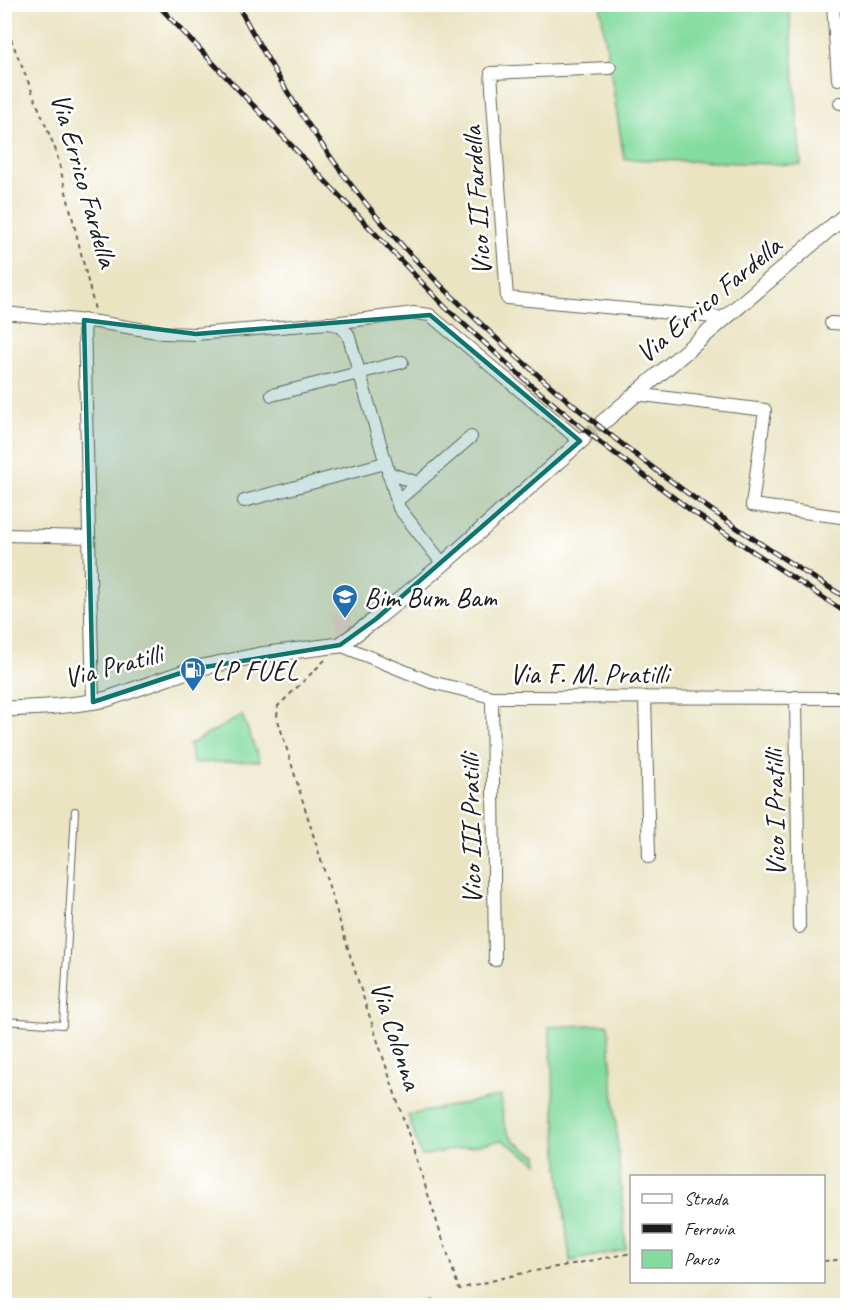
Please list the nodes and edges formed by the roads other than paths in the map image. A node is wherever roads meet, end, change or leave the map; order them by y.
1 (833, 4) edge
2 (610, 68) dead end
3 (838, 79) dead end
4 (848, 213) edge
5 (4, 313) edge
6 (725, 318) junction
7 (84, 320) junction
8 (329, 323) junction
9 (831, 323) dead end
10 (848, 324) edge
11 (402, 362) dead end
12 (360, 372) junction
13 (635, 394) junction
14 (272, 395) dead end
15 (602, 423) tunnel mouth
16 (471, 436) dead end
17 (581, 440) joint
18 (386, 468) junction
19 (418, 483) junction
20 (244, 501) dead end
21 (397, 501) junction
22 (848, 518) edge
23 (4, 535) edge
24 (89, 537) junction
25 (443, 564) junction
26 (340, 645) junction
27 (492, 697) junction
28 (645, 697) junction
29 (796, 697) junction
30 (848, 698) edge
31 (93, 702) junction
32 (4, 709) edge
33 (75, 812) dead end
34 (649, 858) dead end
35 (799, 927) dead end
36 (495, 960) dead end
37 (4, 1021) edge

1 - 3 street
2 - 6 street, Vico II Fardella
4 - 6 street, Via Errico Fardella
5 - 7 street
6 - 13 street, Via Errico Fardella
7 - 8 street
7 - 24 street
8 - 12 street
8 - 17 street
9 - 10 street
11 - 12 street
12 - 14 street
12 - 18 street
13 - 15 street, Via Errico Fardella
13 - 22 street
16 - 19 street
17 - 25 street
18 - 19 street
18 - 20 street
18 - 21 street
19 - 21 street
21 - 25 street
23 - 24 street
24 - 31 street
25 - 26 street
26 - 27 street, Via F. M. Pratilli
26 - 31 street, Via Pratilli
27 - 28 street, Via F. M. Pratilli
27 - 36 street, Vico III Pratilli
28 - 29 street, Via F. M. Pratilli
28 - 34 street
29 - 30 street, Via F. M. Pratilli
29 - 35 street, Vico I Pratilli
31 - 32 street, Via Pratilli
33 - 37 lane

